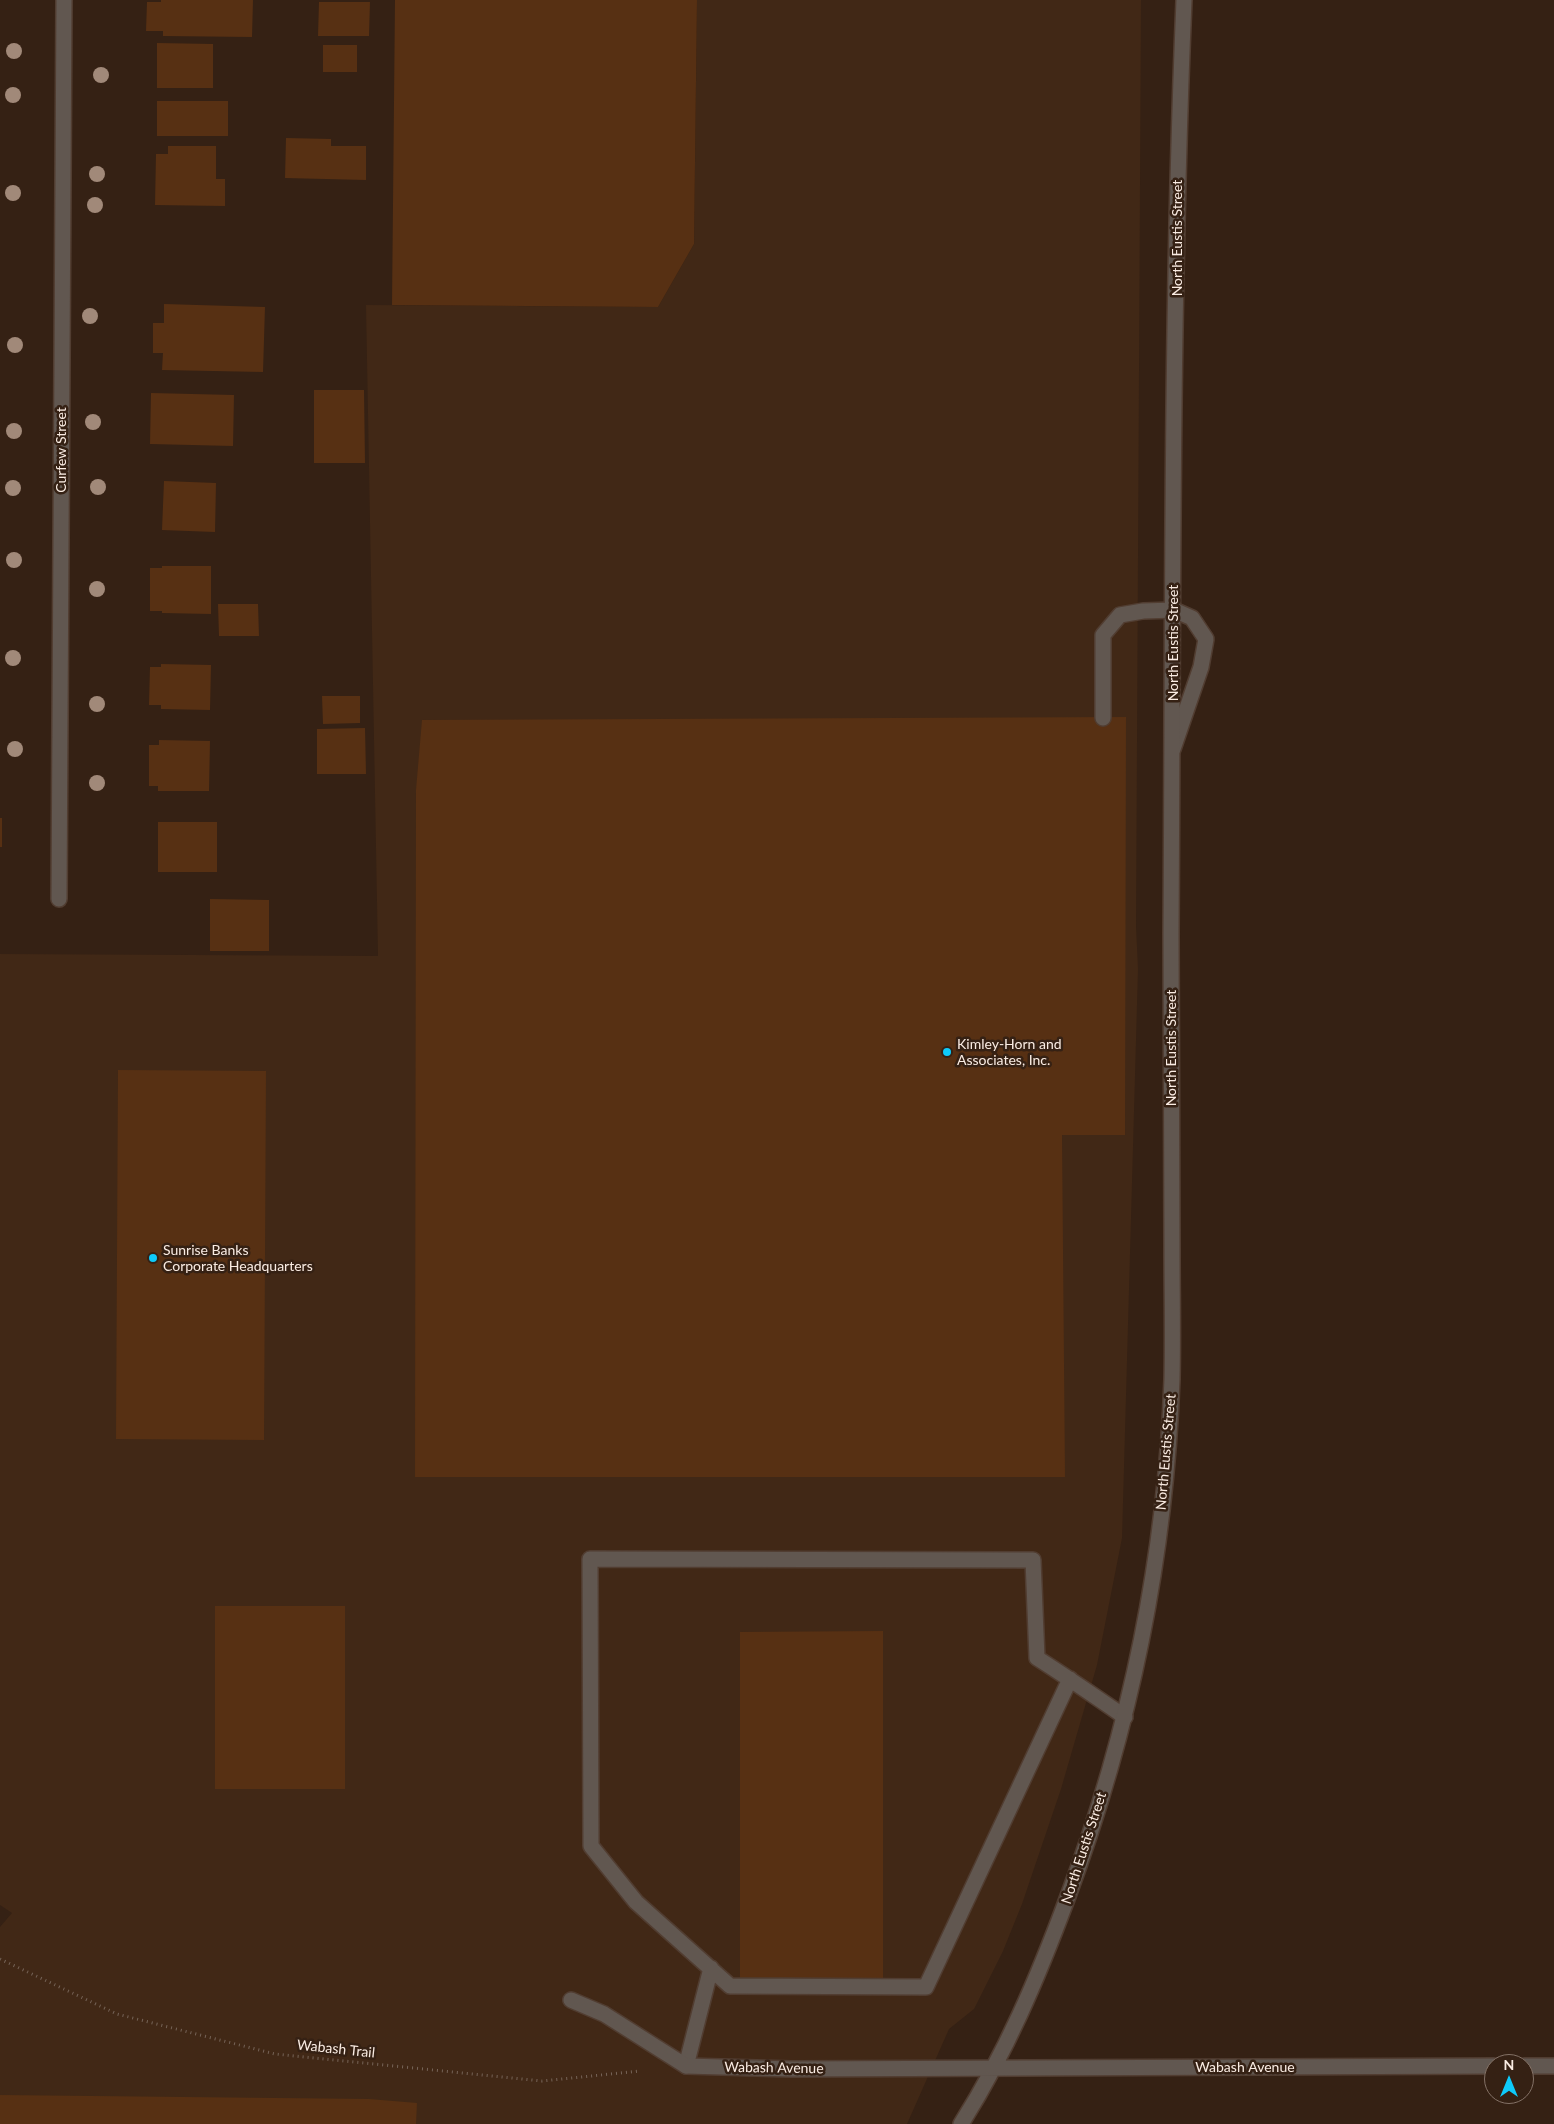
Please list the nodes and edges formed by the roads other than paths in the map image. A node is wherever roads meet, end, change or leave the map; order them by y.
1 (64, 0) edge
2 (1184, 0) edge
3 (1174, 610) junction
4 (1104, 718) dead end
5 (1172, 751) junction
6 (59, 899) dead end
7 (1070, 1679) junction
8 (1125, 1717) junction
9 (711, 1968) junction
10 (571, 2000) dead end
11 (686, 2066) junction
12 (1484, 2066) edge
13 (1534, 2066) edge
14 (1554, 2066) edge
15 (995, 2068) junction
16 (961, 2124) edge

1 - 6 street, Curfew Street
2 - 3 street, North Eustis Street
3 - 4 street
3 - 5 street, North Eustis Street
3 - 5 street
5 - 8 street, North Eustis Street
7 - 8 street
7 - 9 street
7 - 9 street
8 - 15 street, North Eustis Street
9 - 11 street
10 - 11 street
11 - 15 street, Wabash Avenue
12 - 15 street, Wabash Avenue
13 - 14 street
15 - 16 street

